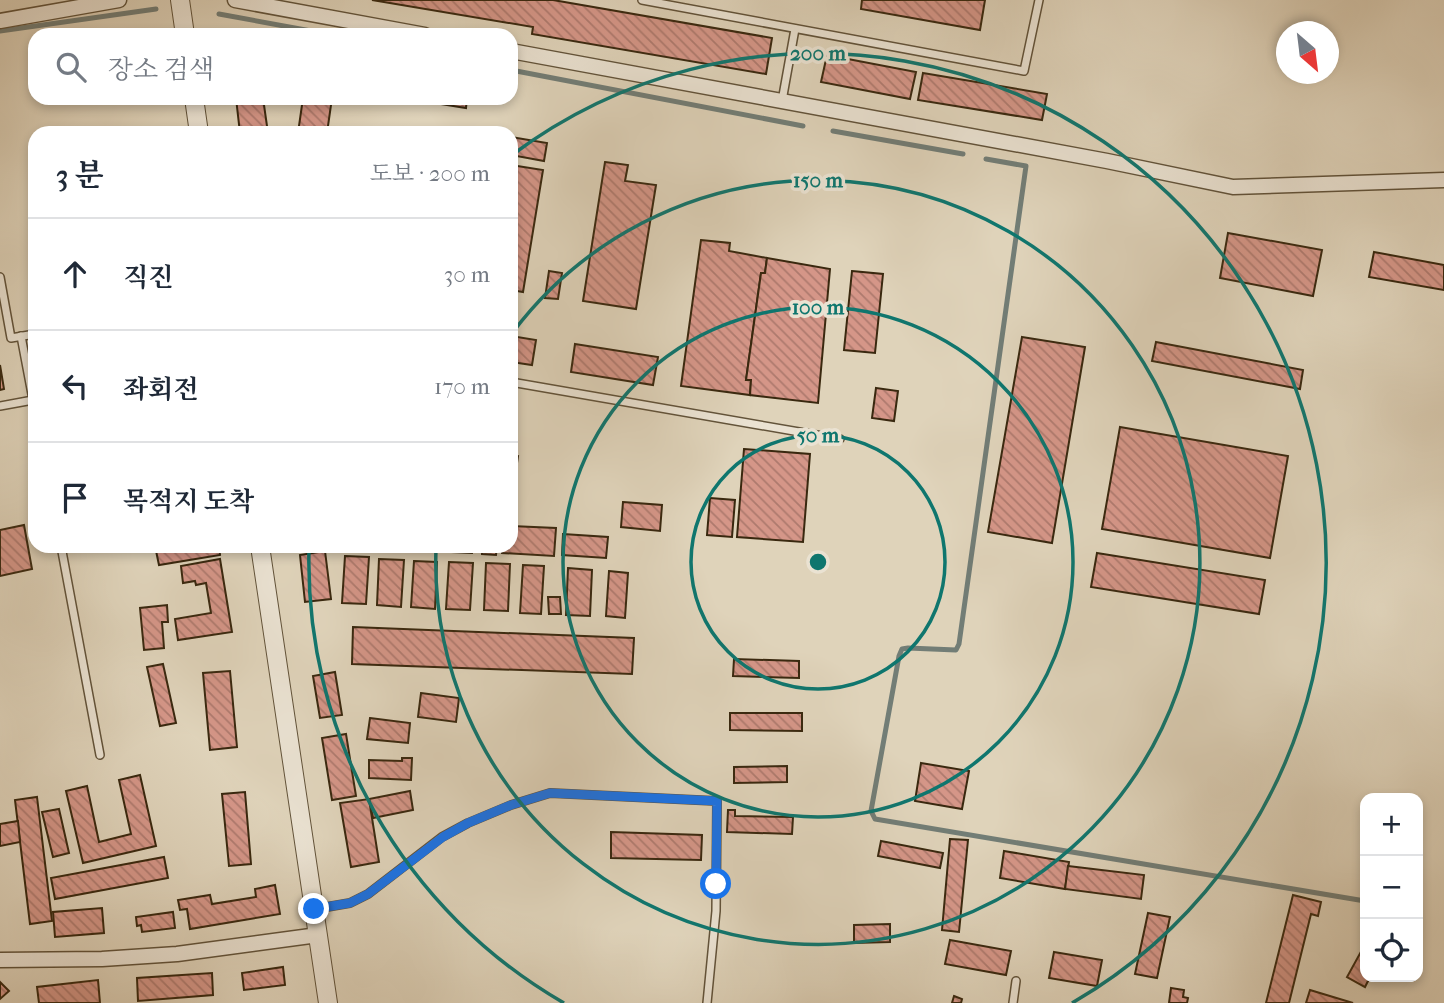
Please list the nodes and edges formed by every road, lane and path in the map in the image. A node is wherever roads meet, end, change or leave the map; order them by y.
1 (119, 0) edge
2 (180, 0) edge
3 (235, 0) edge
4 (642, 0) edge
5 (1039, 0) edge
6 (0, 21) edge
7 (184, 28) edge
8 (387, 28) edge
9 (795, 29) junction
10 (518, 52) edge
11 (782, 101) junction
12 (195, 105) edge
13 (198, 126) edge
14 (1444, 180) edge
15 (0, 277) edge
16 (28, 335) edge
17 (20, 336) junction
18 (28, 375) edge
19 (518, 383) edge
20 (28, 401) edge
21 (0, 406) edge
22 (840, 439) dead end
23 (62, 553) edge
24 (261, 553) edge
25 (100, 755) dead end
26 (314, 909) junction
27 (318, 935) junction
28 (0, 960) edge
29 (1016, 981) dead end
30 (328, 1003) edge
31 (707, 1003) edge
32 (1013, 1003) edge

1 - 6 street
2 - 7 street
3 - 8 street
4 - 9 lane
5 - 9 lane
9 - 11 lane
10 - 11 street
11 - 14 street
12 - 13 street
15 - 17 lane
16 - 17 lane
17 - 18 lane
19 - 22 lane
20 - 21 lane
23 - 25 lane
24 - 26 street
26 - 27 street
26 - 31 lane
27 - 28 street
27 - 30 street
29 - 32 lane

